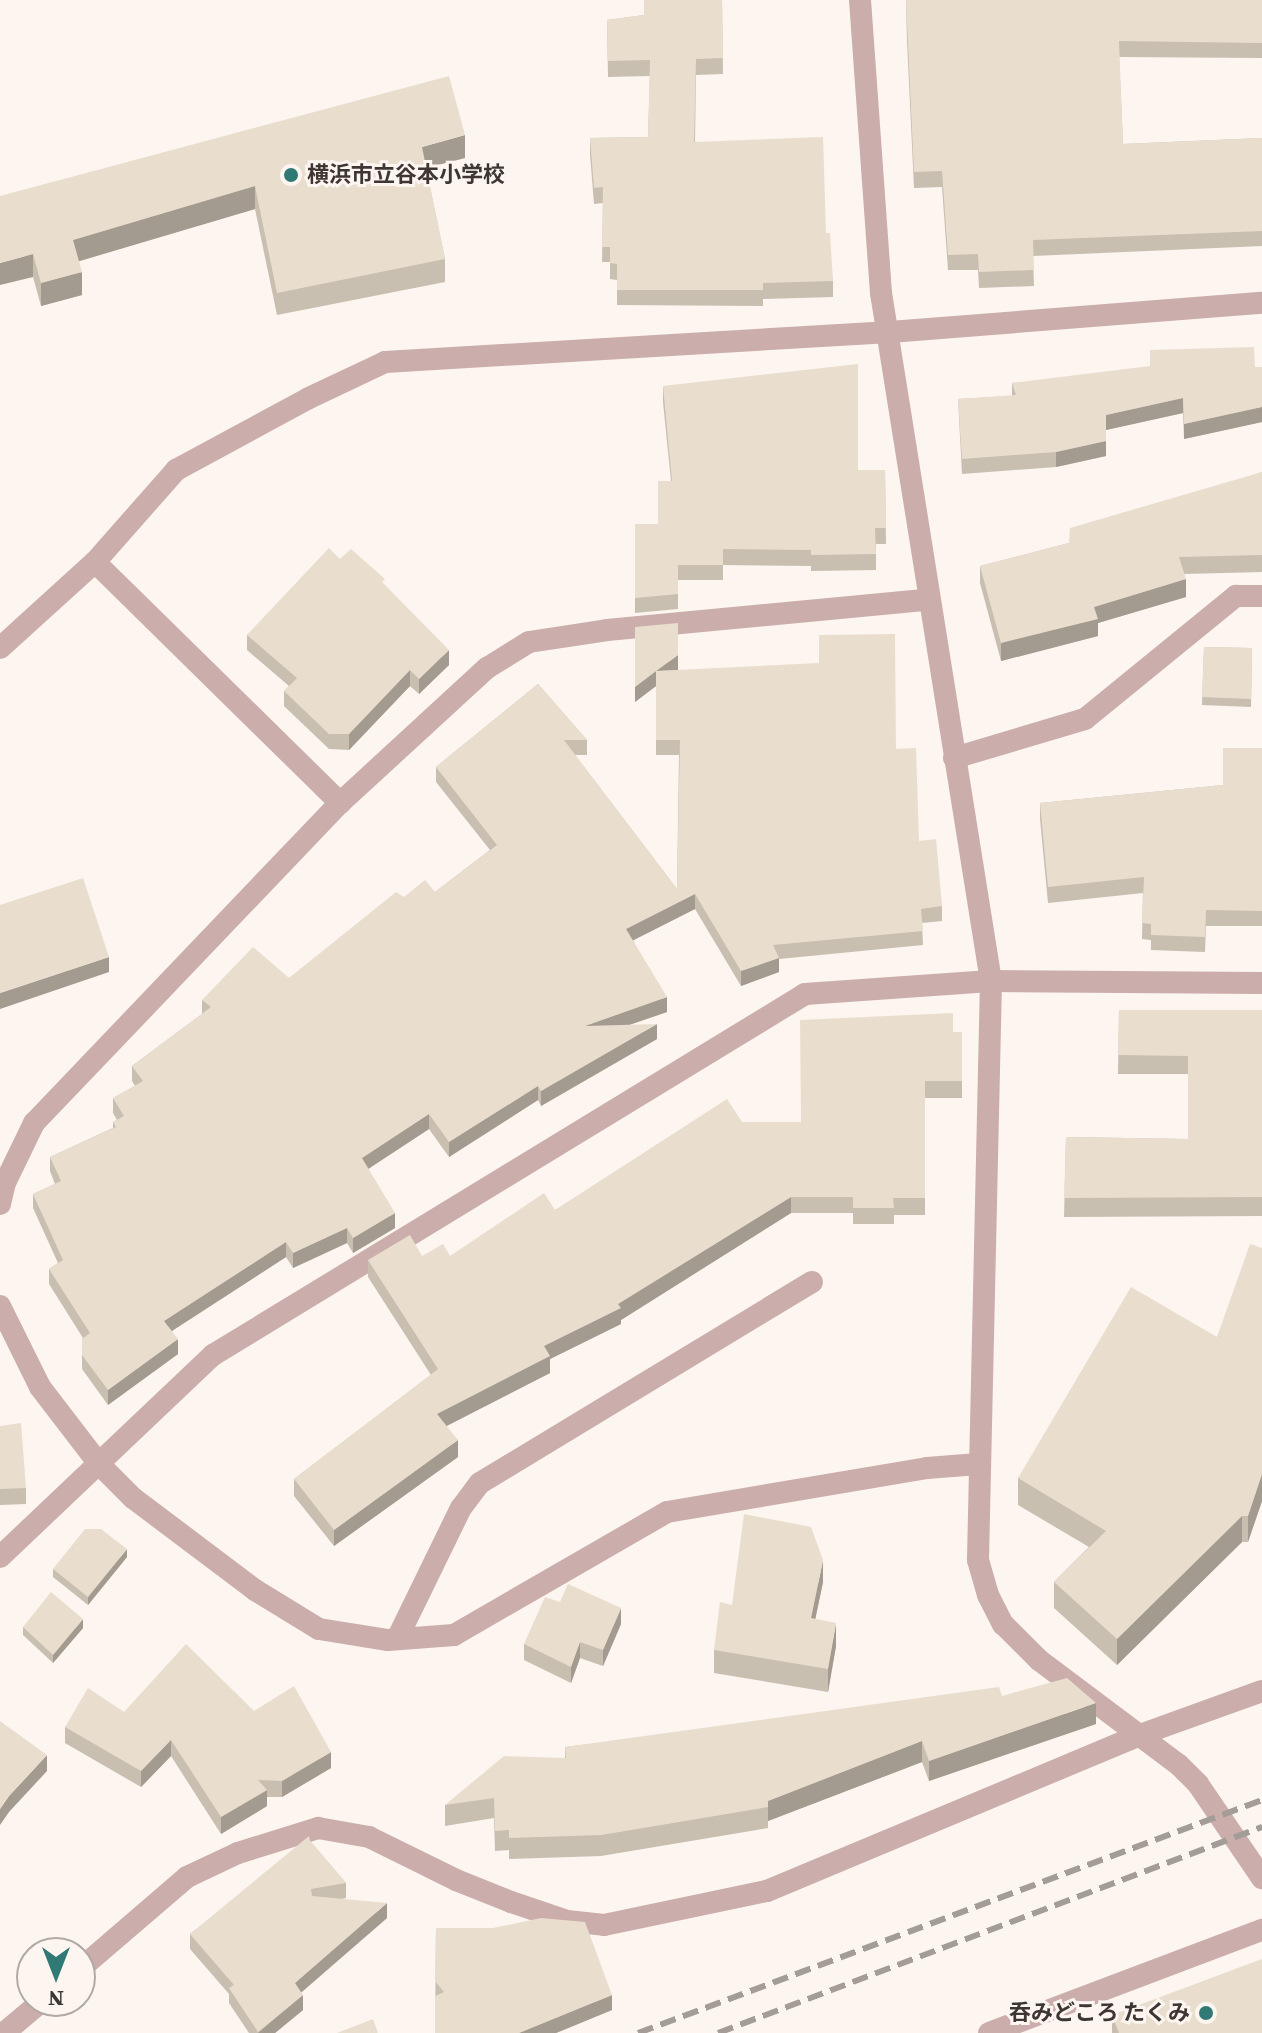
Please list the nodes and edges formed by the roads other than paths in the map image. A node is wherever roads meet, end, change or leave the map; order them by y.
1 (860, 0) edge
2 (1262, 303) edge
3 (890, 332) junction
4 (95, 562) junction
5 (1262, 596) edge
6 (927, 600) junction
7 (0, 648) edge
8 (954, 758) junction
9 (340, 803) junction
10 (991, 981) junction
11 (1262, 983) edge
12 (0, 1204) edge
13 (812, 1282) dead end
14 (0, 1306) edge
15 (99, 1464) junction
16 (978, 1464) junction
17 (0, 1557) edge
18 (397, 1639) junction
19 (1262, 1691) edge
20 (1137, 1736) junction
21 (1262, 1878) edge
22 (1262, 1930) edge
23 (96, 1955) edge
24 (23, 2017) edge
25 (4, 2033) edge
26 (989, 2033) edge

1 - 3 street
2 - 3 street
3 - 4 street
3 - 6 street
4 - 7 street
4 - 9 street
5 - 8 street
6 - 8 street
6 - 9 street
8 - 10 street
9 - 12 street
10 - 11 street
10 - 15 street
10 - 16 street
13 - 18 street
14 - 15 street
15 - 17 street
15 - 18 street
16 - 18 street
16 - 20 street
19 - 20 street
20 - 21 street
20 - 23 street
22 - 26 street
24 - 25 street

